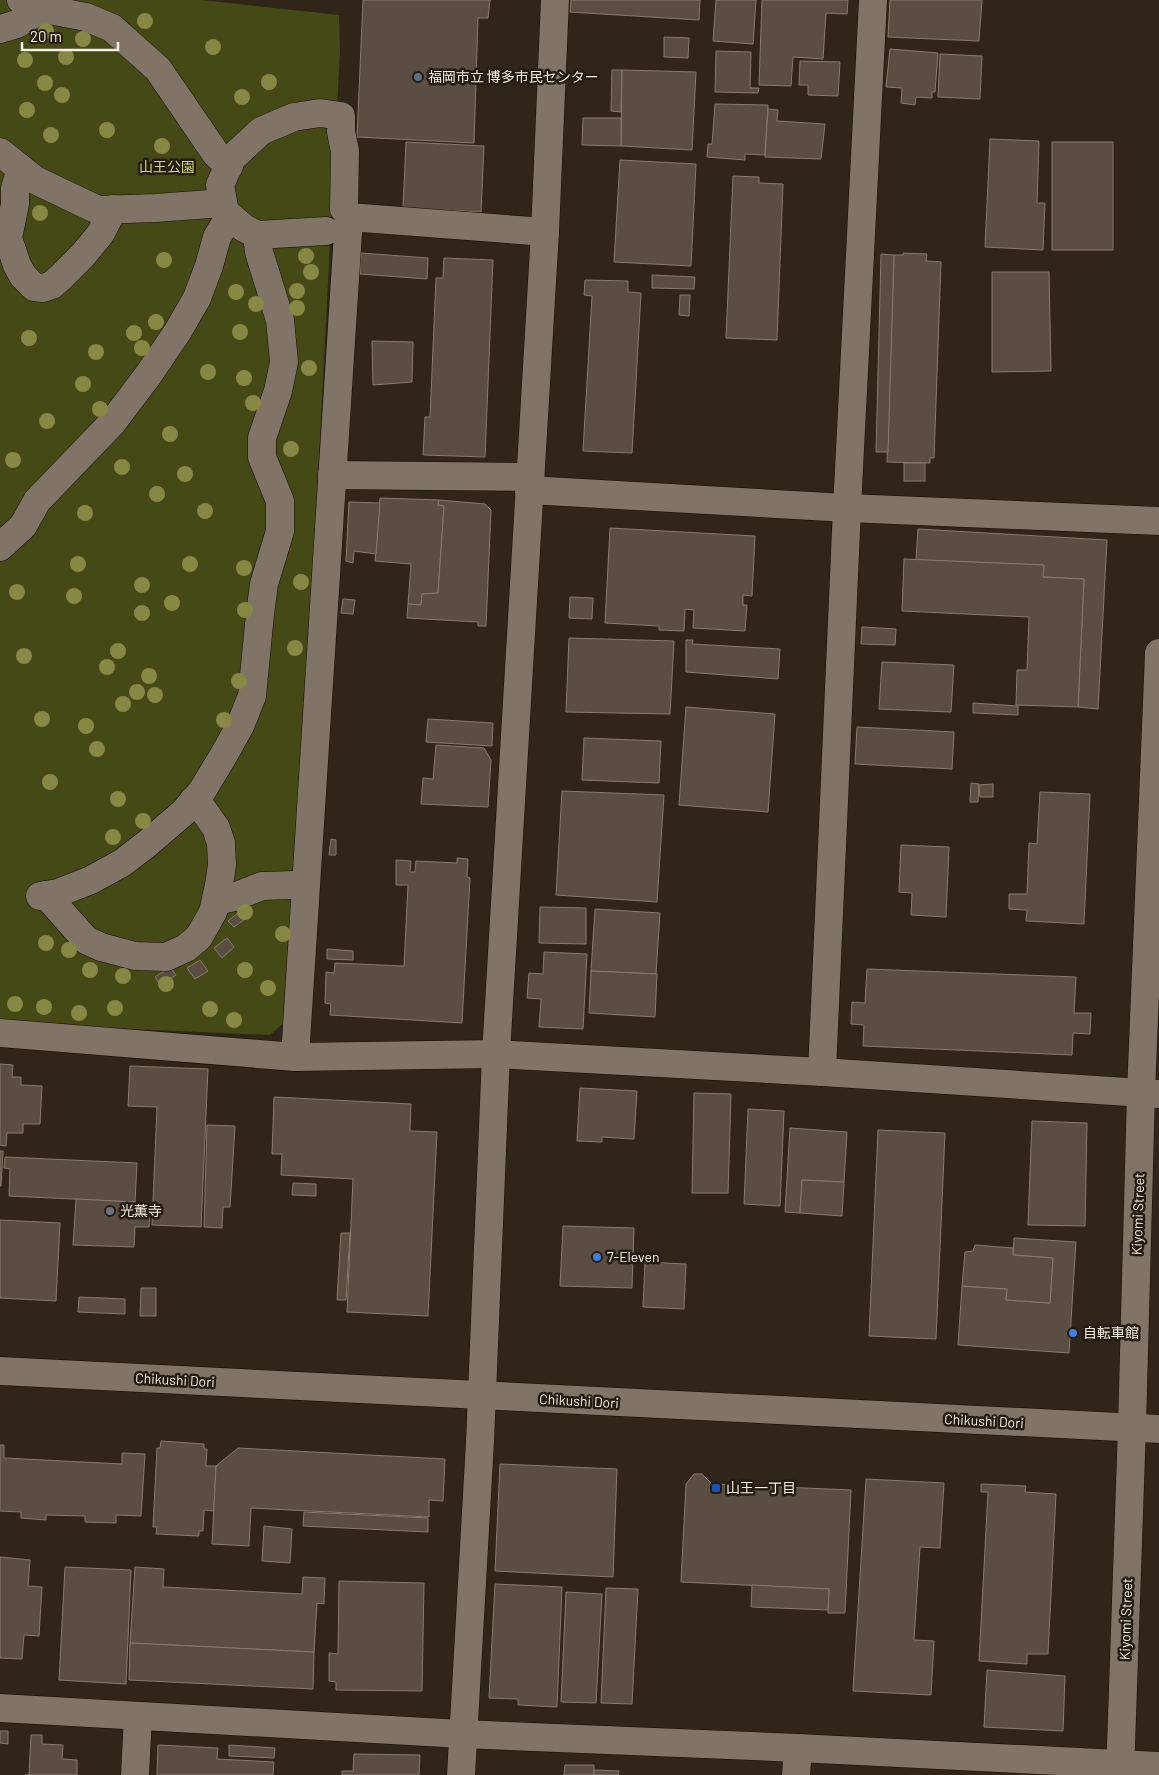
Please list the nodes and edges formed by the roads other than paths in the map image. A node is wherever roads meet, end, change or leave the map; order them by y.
1 (554, 0) edge
2 (873, 0) edge
3 (32, 4) edge
4 (0, 29) edge
5 (0, 152) edge
6 (229, 166) junction
7 (22, 169) junction
8 (113, 209) junction
9 (227, 210) junction
10 (347, 213) junction
11 (326, 231) dead end
12 (545, 232) junction
13 (257, 235) junction
14 (332, 475) junction
15 (530, 483) junction
16 (847, 508) junction
17 (1159, 521) edge
18 (0, 547) edge
19 (1159, 653) edge
20 (194, 800) junction
21 (294, 885) dead end
22 (216, 901) junction
23 (0, 1033) edge
24 (496, 1054) junction
25 (295, 1057) junction
26 (822, 1072) junction
27 (1150, 1093) edge
28 (0, 1371) edge
29 (481, 1396) junction
30 (1132, 1426) junction
31 (1159, 1429) edge
32 (0, 1708) edge
33 (138, 1716) junction
34 (462, 1734) junction
35 (798, 1748) junction
36 (1159, 1766) edge
37 (1121, 1769) edge
38 (135, 1775) edge
39 (460, 1775) edge
40 (796, 1775) edge

1 - 12 street
2 - 16 street
3 - 4 street
3 - 6 street
5 - 7 street
6 - 9 street
6 - 10 street
7 - 8 street
7 - 8 street
8 - 9 street
9 - 13 street
9 - 18 street
10 - 12 street
10 - 14 street
11 - 13 street
12 - 15 street
13 - 20 street
14 - 15 street
14 - 25 street
15 - 16 street
15 - 24 street
16 - 17 street
16 - 26 street
19 - 27 street, Kiyomi Street
20 - 22 street
20 - 22 street
21 - 22 street
23 - 25 street
24 - 25 street
24 - 26 street
24 - 29 street
26 - 27 street
27 - 30 street, Kiyomi Street
28 - 29 street, Chikushi Dori
29 - 30 street, Chikushi Dori
29 - 34 street
30 - 31 street, Chikushi Dori
30 - 37 street, Kiyomi Street
32 - 33 street
33 - 34 street
33 - 38 street
34 - 35 street
34 - 39 street
35 - 37 street
35 - 40 street
36 - 37 street

